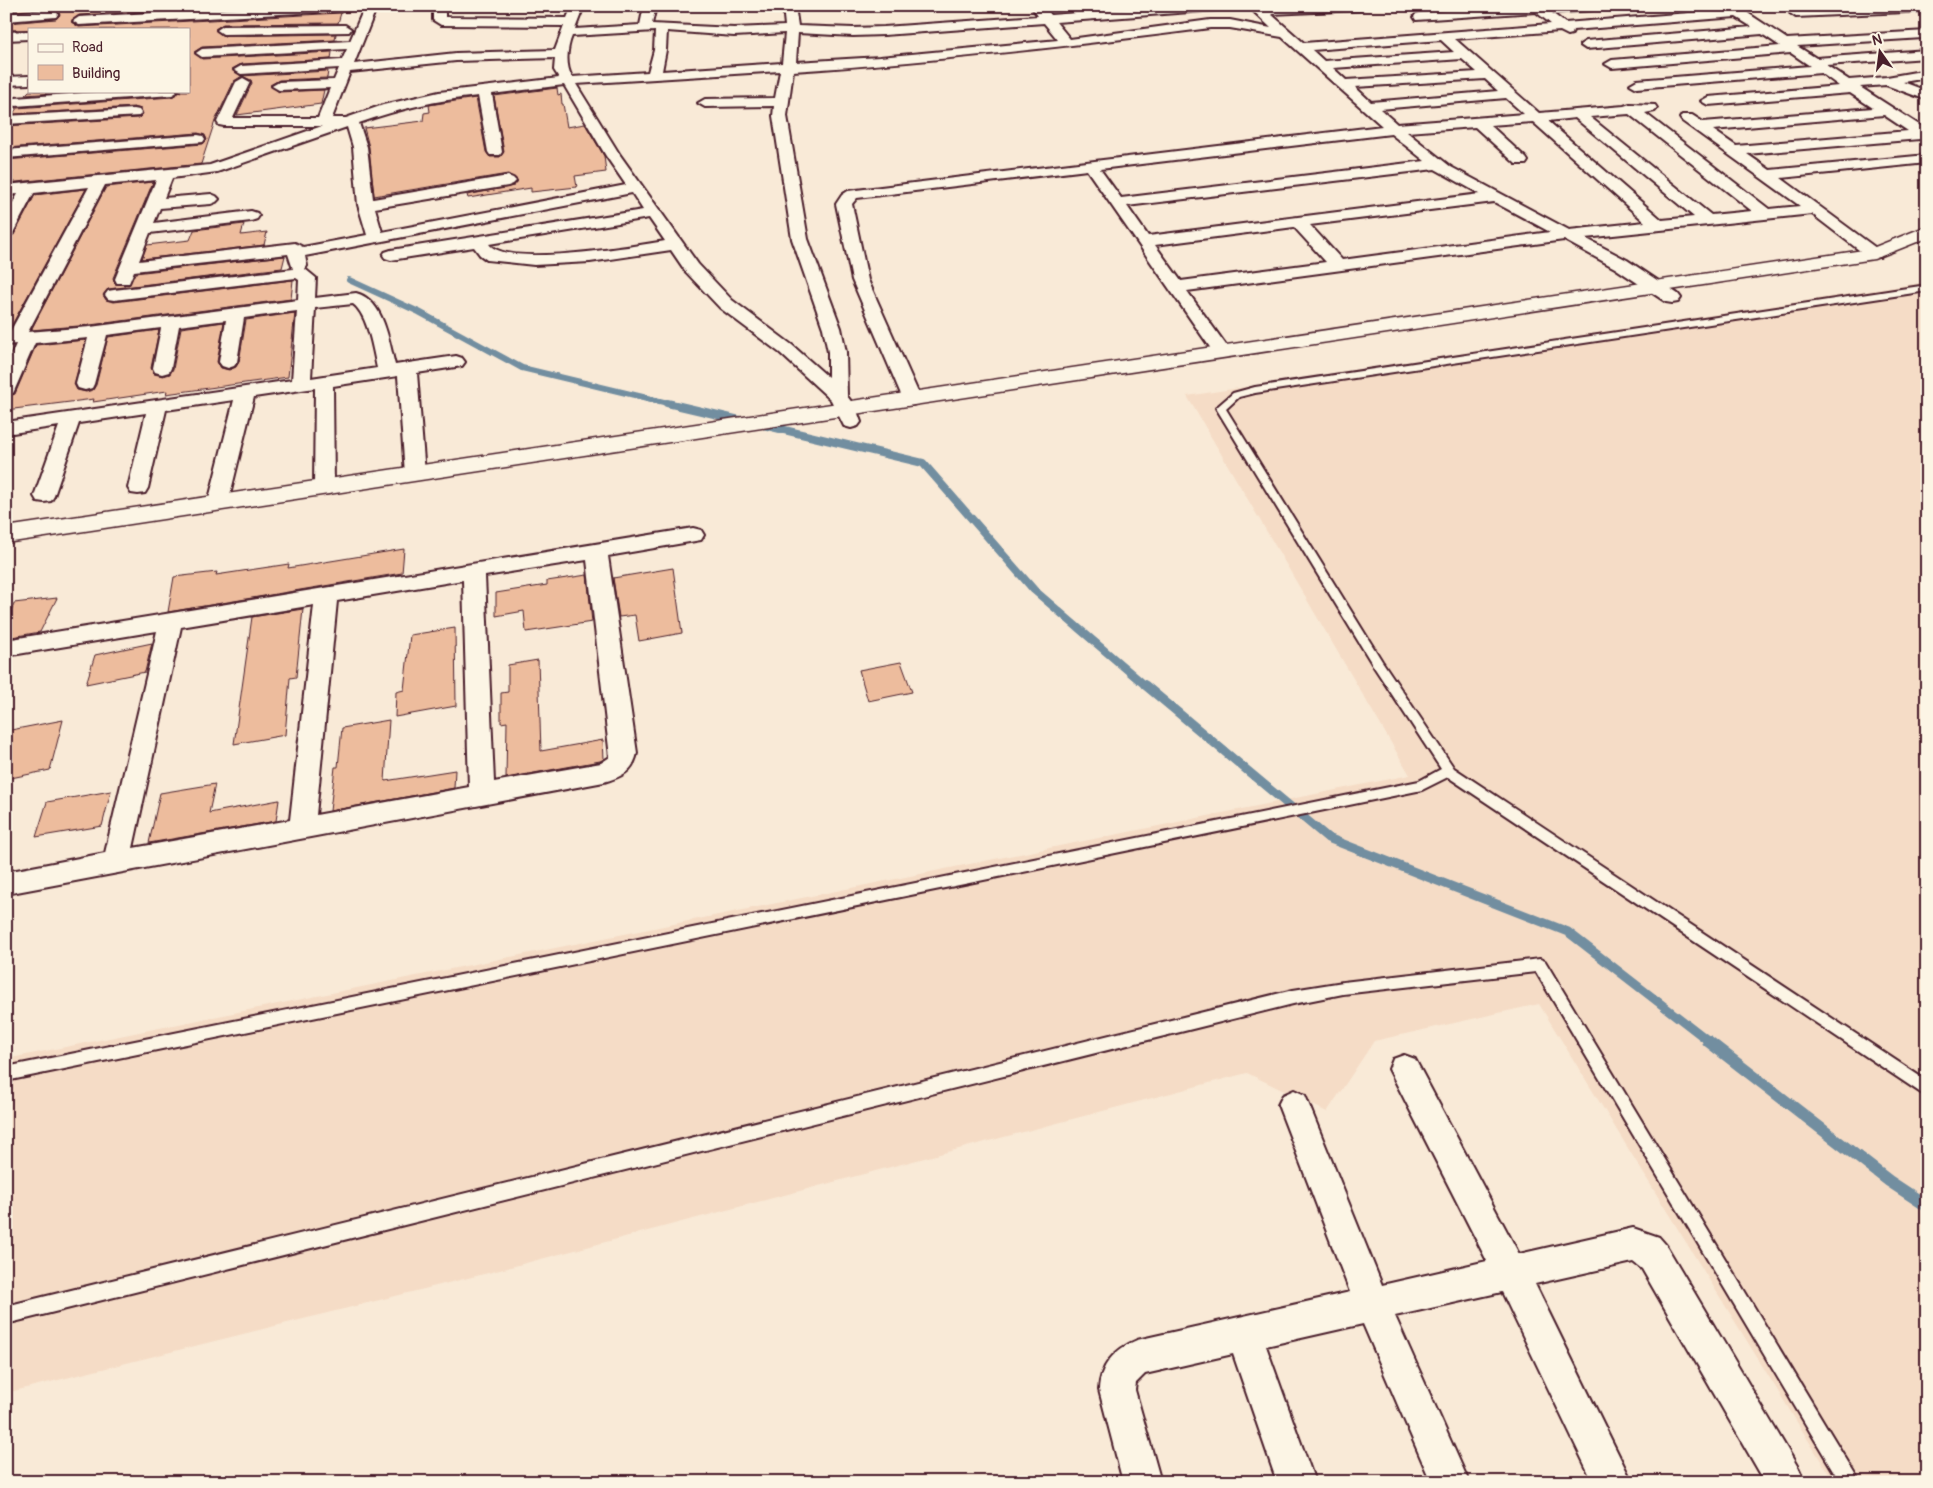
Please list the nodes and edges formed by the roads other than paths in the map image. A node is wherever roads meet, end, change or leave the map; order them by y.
1 (91, 6) edge
2 (352, 6) edge
3 (371, 6) edge
4 (439, 6) edge
5 (578, 6) edge
6 (650, 6) edge
7 (789, 6) edge
8 (1037, 6) edge
9 (1217, 6) edge
10 (1360, 6) edge
11 (1592, 6) edge
12 (1927, 7) edge
13 (1172, 8) edge
14 (1538, 8) edge
15 (1257, 9) edge
16 (224, 10) edge
17 (1105, 10) edge
18 (1733, 10) edge
19 (968, 12) dead end
20 (1796, 13) dead end
21 (52, 14) dead end
22 (6, 17) edge
23 (1420, 17) dead end
24 (1047, 18) junction
25 (977, 24) junction
26 (76, 25) edge
27 (661, 27) junction
28 (1563, 27) junction
29 (570, 28) junction
30 (792, 28) junction
31 (362, 29) junction
32 (644, 29) junction
33 (223, 30) dead end
34 (1764, 30) junction
35 (1926, 32) edge
36 (1286, 34) junction
37 (28, 35) edge
38 (6, 36) edge
39 (1444, 36) junction
40 (1067, 43) junction
41 (355, 45) junction
42 (1586, 45) junction
43 (1788, 46) junction
44 (1300, 47) junction
45 (195, 49) edge
46 (996, 50) junction
47 (561, 54) junction
48 (1927, 54) edge
49 (1465, 55) junction
50 (1612, 64) junction
51 (1323, 65) junction
52 (346, 66) junction
53 (1817, 66) junction
54 (787, 68) junction
55 (1488, 75) junction
56 (654, 76) junction
57 (1923, 76) edge
58 (28, 80) edge
59 (1887, 80) junction
60 (6, 81) edge
61 (567, 81) junction
62 (339, 84) junction
63 (1344, 84) junction
64 (1637, 84) junction
65 (28, 85) edge
66 (280, 86) dead end
67 (1848, 86) junction
68 (484, 90) junction
69 (159, 92) edge
70 (1510, 94) junction
71 (1927, 96) edge
72 (1699, 97) junction
73 (782, 102) junction
74 (11, 103) edge
75 (704, 103) dead end
76 (1370, 106) junction
77 (1630, 108) junction
78 (1664, 110) junction
79 (1885, 111) junction
80 (1913, 112) dead end
81 (134, 113) dead end
82 (1578, 114) junction
83 (1535, 117) junction
84 (6, 120) edge
85 (324, 120) junction
86 (352, 122) junction
87 (1478, 122) junction
88 (1700, 127) junction
89 (1394, 129) junction
90 (1924, 136) edge
91 (198, 139) dead end
92 (100, 147) junction
93 (1733, 151) junction
94 (494, 152) dead end
95 (6, 154) edge
96 (1521, 160) dead end
97 (1927, 160) edge
98 (1437, 164) junction
99 (1091, 166) junction
100 (166, 174) junction
101 (1766, 175) junction
102 (508, 181) dead end
103 (99, 182) junction
104 (78, 184) junction
105 (636, 188) junction
106 (28, 189) junction
107 (6, 190) edge
108 (1495, 197) junction
109 (211, 199) dead end
110 (1117, 203) junction
111 (154, 204) junction
112 (366, 205) junction
113 (1815, 209) junction
114 (653, 213) junction
115 (1766, 214) junction
116 (251, 216) dead end
117 (1708, 220) junction
118 (1298, 222) junction
119 (1659, 226) junction
120 (143, 229) junction
121 (6, 231) edge
122 (1927, 231) edge
123 (1566, 235) junction
124 (376, 238) junction
125 (478, 240) junction
126 (1144, 241) junction
127 (674, 245) junction
128 (1927, 249) edge
129 (297, 253) junction
130 (1874, 254) junction
131 (391, 255) dead end
132 (1338, 265) junction
133 (130, 267) junction
134 (299, 273) junction
135 (1655, 286) junction
136 (1176, 287) junction
137 (1927, 288) edge
138 (1672, 298) junction
139 (306, 304) junction
140 (236, 314) junction
141 (171, 322) junction
142 (99, 331) junction
143 (17, 338) edge
144 (1222, 352) junction
145 (228, 362) dead end
146 (456, 362) dead end
147 (162, 368) dead end
148 (407, 369) junction
149 (387, 371) junction
150 (324, 381) junction
151 (85, 384) dead end
152 (301, 385) junction
153 (6, 389) edge
154 (244, 394) junction
155 (912, 398) junction
156 (157, 407) junction
157 (840, 412) junction
158 (71, 419) junction
159 (6, 428) edge
160 (739, 432) junction
161 (415, 474) junction
162 (138, 488) dead end
163 (324, 488) junction
164 (44, 496) dead end
165 (218, 504) junction
166 (692, 535) dead end
167 (6, 536) edge
168 (6, 551) edge
169 (597, 552) junction
170 (474, 572) junction
171 (326, 596) junction
172 (171, 621) junction
173 (7, 650) edge
174 (1449, 771) junction
175 (482, 795) junction
176 (302, 828) junction
177 (117, 862) junction
178 (6, 882) edge
179 (1404, 1069) dead end
180 (6, 1074) edge
181 (1927, 1090) edge
182 (1294, 1105) dead end
183 (1511, 1273) junction
184 (1372, 1304) junction
185 (6, 1315) edge
186 (1244, 1334) junction
187 (1142, 1482) edge
188 (1296, 1482) edge
189 (1450, 1482) edge
190 (1613, 1482) edge
191 (1786, 1482) edge
192 (1851, 1482) edge

1 - 26 street
2 - 16 street
3 - 31 street
4 - 29 street
5 - 29 street
6 - 32 street
7 - 30 street
8 - 24 street
9 - 13 street
10 - 15 street
11 - 14 street
12 - 20 street
13 - 17 street
14 - 23 street
14 - 28 street
15 - 36 street
16 - 26 street
17 - 24 street
18 - 28 street
18 - 34 street
19 - 25 street
21 - 22 street
24 - 25 street
24 - 40 street
25 - 30 street
25 - 46 street
27 - 30 street
27 - 32 street
27 - 56 street
28 - 39 street
28 - 42 street
29 - 32 street
29 - 47 street
30 - 54 street
31 - 33 street
31 - 41 street
34 - 42 street
34 - 43 street
35 - 43 street
36 - 40 street
36 - 44 street
37 - 38 street
39 - 44 street
39 - 49 street
40 - 46 street
41 - 45 street
41 - 52 street
42 - 50 street
43 - 50 street
43 - 53 street
44 - 51 street
46 - 54 street
47 - 52 street
47 - 61 street
48 - 53 street
49 - 51 street
49 - 55 street
50 - 64 street
51 - 63 street
52 - 62 street
52 - 85 street
53 - 64 street
53 - 67 street
54 - 56 street
54 - 73 street
55 - 63 street
55 - 70 street
56 - 61 street
57 - 59 street
58 - 60 street
59 - 67 street
59 - 71 street
61 - 68 street
61 - 105 street
62 - 66 street
62 - 85 street
63 - 76 street
64 - 78 street
65 - 74 street
67 - 72 street
67 - 79 street
67 - 80 street
68 - 86 street
68 - 94 street
69 - 74 street
70 - 76 street
70 - 83 street
72 - 78 street
72 - 78 street
73 - 75 street
73 - 157 street
76 - 89 street
77 - 78 street
77 - 82 street
77 - 115 street
78 - 88 street
79 - 88 street
79 - 90 street
81 - 84 street
82 - 83 street
82 - 117 street
83 - 87 street
83 - 119 street
85 - 86 street
86 - 100 street
86 - 112 street
87 - 89 street
87 - 96 street
88 - 93 street
89 - 98 street
89 - 99 street
90 - 93 street
91 - 92 street
92 - 95 street
92 - 104 street
93 - 101 street
97 - 101 street
98 - 108 street
98 - 110 street
99 - 110 street
99 - 155 street
100 - 103 street
100 - 111 street
101 - 113 street
102 - 112 street
103 - 104 street
103 - 143 street
104 - 106 street
105 - 114 street
105 - 124 street
106 - 107 street
106 - 121 street
108 - 118 street
108 - 123 street
109 - 111 street
110 - 126 street
111 - 120 street
112 - 124 street
113 - 115 street
113 - 130 street
114 - 125 street
114 - 127 street
115 - 117 street
116 - 120 street
117 - 119 street
118 - 126 street
118 - 132 street
119 - 123 street
120 - 133 street
122 - 130 street
123 - 132 street
123 - 135 street
124 - 129 street
125 - 127 street
125 - 131 street
126 - 136 street
127 - 157 street
128 - 138 street
129 - 133 street
129 - 134 street
130 - 135 street
132 - 136 street
133 - 134 street
134 - 139 street
135 - 138 street
135 - 144 street
136 - 144 street
137 - 174 lane
138 - 157 street
139 - 140 street
139 - 149 street
139 - 152 street
140 - 141 street
140 - 145 street
141 - 142 street
141 - 147 street
142 - 143 street
142 - 151 street
143 - 153 street
144 - 155 street
146 - 148 street
148 - 149 street
148 - 161 street
149 - 150 street
150 - 152 street
150 - 163 street
152 - 154 street
154 - 156 street
154 - 165 street
155 - 157 street
156 - 158 street
156 - 162 street
157 - 160 street
158 - 159 street
158 - 164 street
160 - 161 street
160 - 168 street
161 - 163 street
163 - 165 street
165 - 167 street
166 - 169 street
169 - 170 street
169 - 175 street
170 - 171 street
170 - 175 street
171 - 172 street
171 - 176 street
172 - 173 street
172 - 177 street
174 - 180 lane
174 - 181 lane
175 - 176 street
176 - 177 street
177 - 178 street
179 - 183 street
182 - 184 street
183 - 184 street
183 - 190 street
183 - 191 street
184 - 186 street
184 - 189 street
185 - 192 lane
186 - 187 street
186 - 188 street

